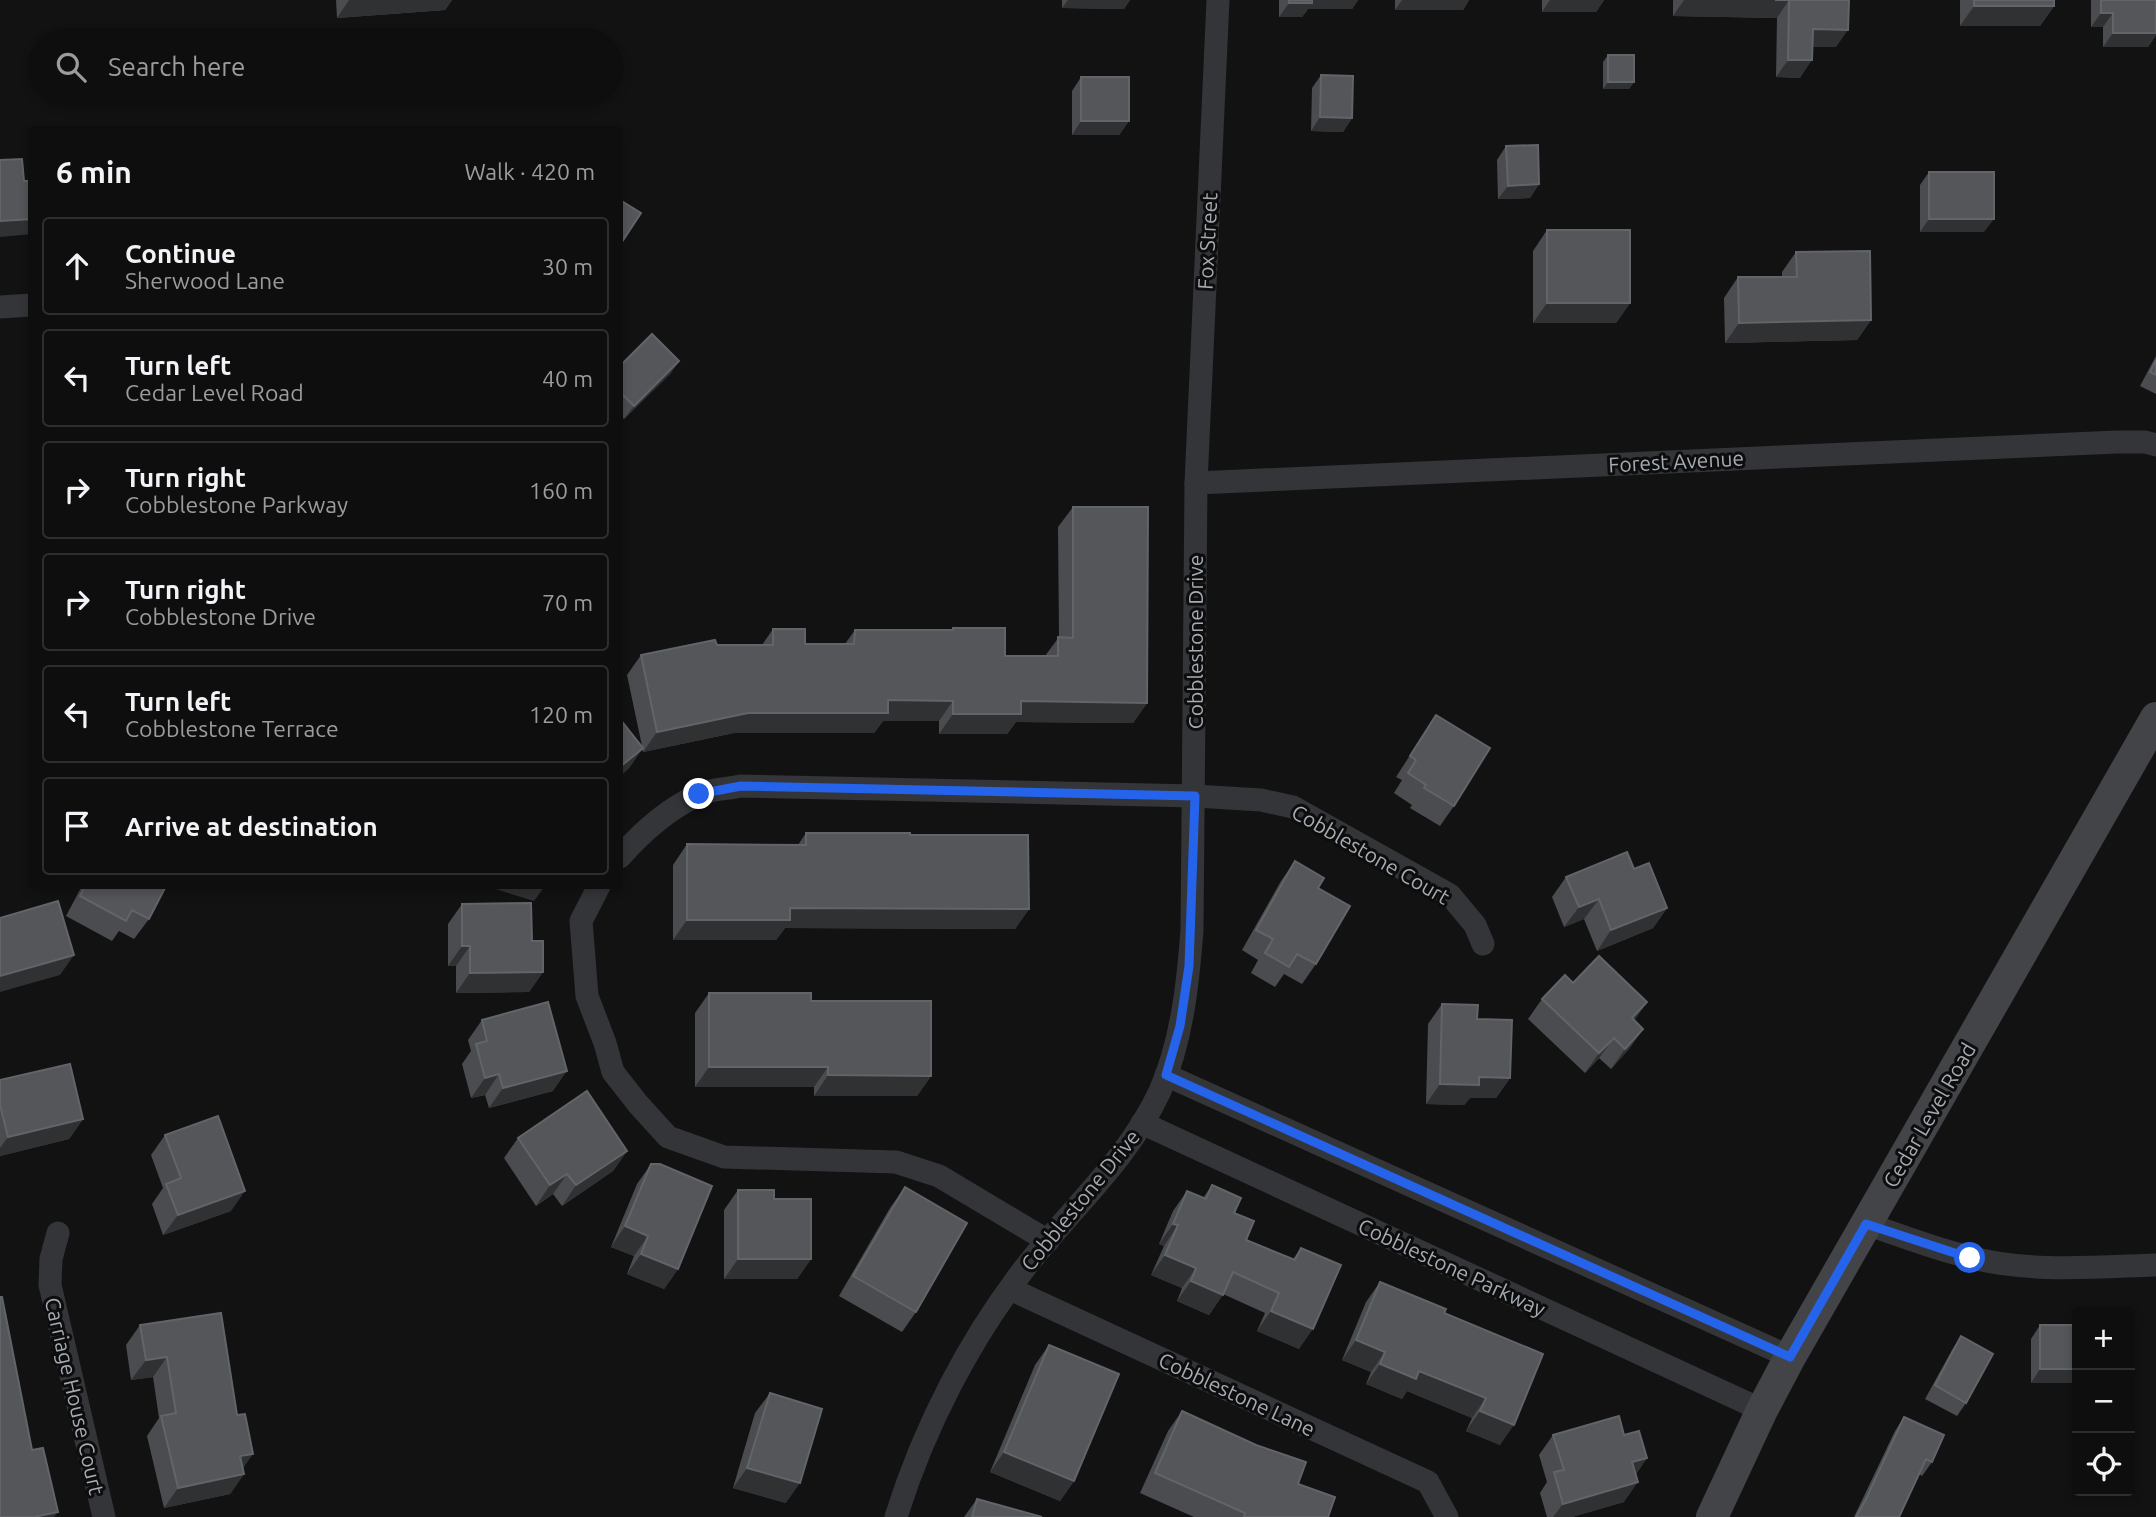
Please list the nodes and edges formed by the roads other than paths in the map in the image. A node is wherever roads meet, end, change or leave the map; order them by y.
1 (1218, 0) edge
2 (28, 305) edge
3 (0, 307) edge
4 (2156, 445) edge
5 (1196, 483) junction
6 (2156, 718) edge
7 (1195, 796) junction
8 (623, 854) edge
9 (597, 889) edge
10 (1483, 944) dead end
11 (1166, 1075) junction
12 (1142, 1123) junction
13 (1866, 1224) junction
14 (58, 1233) dead end
15 (1048, 1241) junction
16 (2156, 1265) edge
17 (1010, 1289) junction
18 (1790, 1357) junction
19 (1762, 1410) junction
20 (104, 1517) edge
21 (896, 1517) edge
22 (1447, 1517) edge
23 (1712, 1517) edge

1 - 5 street, Fox Street
2 - 3 street
4 - 5 street, Forest Avenue
5 - 7 street, Cobblestone Drive
6 - 13 main road, Cedar Level Road
7 - 8 street, Cobblestone Court
7 - 10 street, Cobblestone Court
7 - 11 street, Cobblestone Drive
9 - 15 street
11 - 12 street, Cobblestone Drive
11 - 18 street
12 - 15 street, Cobblestone Drive
12 - 19 street, Cobblestone Parkway
13 - 16 street
13 - 18 main road, Cedar Level Road
14 - 20 street, Carriage House Court
15 - 17 street, Cobblestone Drive
17 - 21 street, Cobblestone Drive
17 - 22 street, Cobblestone Lane
18 - 19 main road, Cedar Level Road
19 - 23 main road, Cedar Level Road

